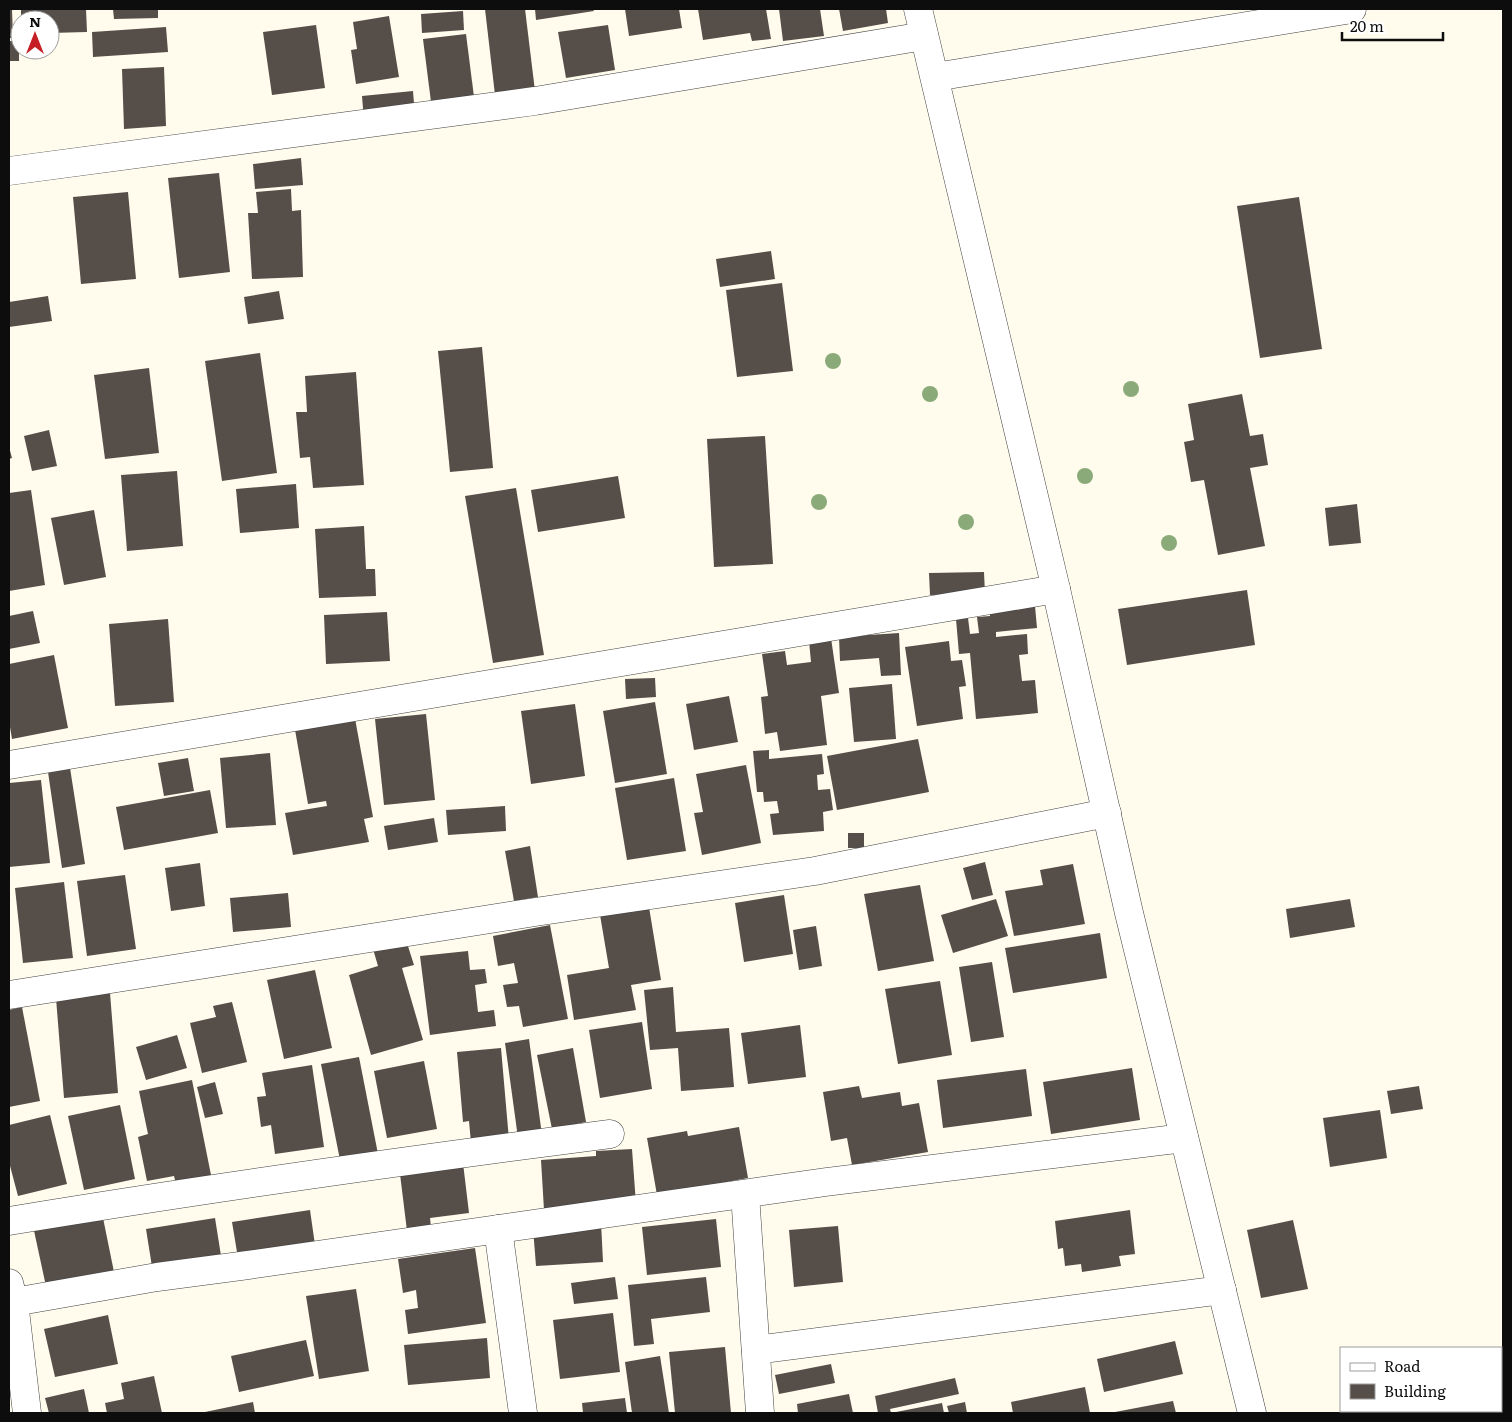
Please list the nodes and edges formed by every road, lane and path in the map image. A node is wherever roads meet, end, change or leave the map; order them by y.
1 (918, 9) edge
2 (1352, 9) edge
3 (924, 36) junction
4 (934, 77) junction
5 (9, 171) edge
6 (1056, 589) junction
7 (9, 765) edge
8 (1107, 813) junction
9 (9, 995) edge
10 (610, 1134) dead end
11 (1184, 1138) junction
12 (745, 1194) junction
13 (9, 1221) edge
14 (498, 1229) junction
15 (1222, 1290) junction
16 (11, 1292) edge
17 (756, 1350) junction
18 (20, 1397) edge
19 (523, 1413) edge
20 (760, 1413) edge
21 (1252, 1413) edge

1 - 3 street
2 - 4 street
3 - 4 street
3 - 5 street
4 - 6 street
6 - 7 street
6 - 8 street
8 - 9 street
8 - 11 street
10 - 13 street
11 - 12 street
11 - 15 street
12 - 14 street
12 - 17 street
14 - 16 street
14 - 19 street
15 - 17 street
15 - 21 street
16 - 18 street
17 - 20 street

